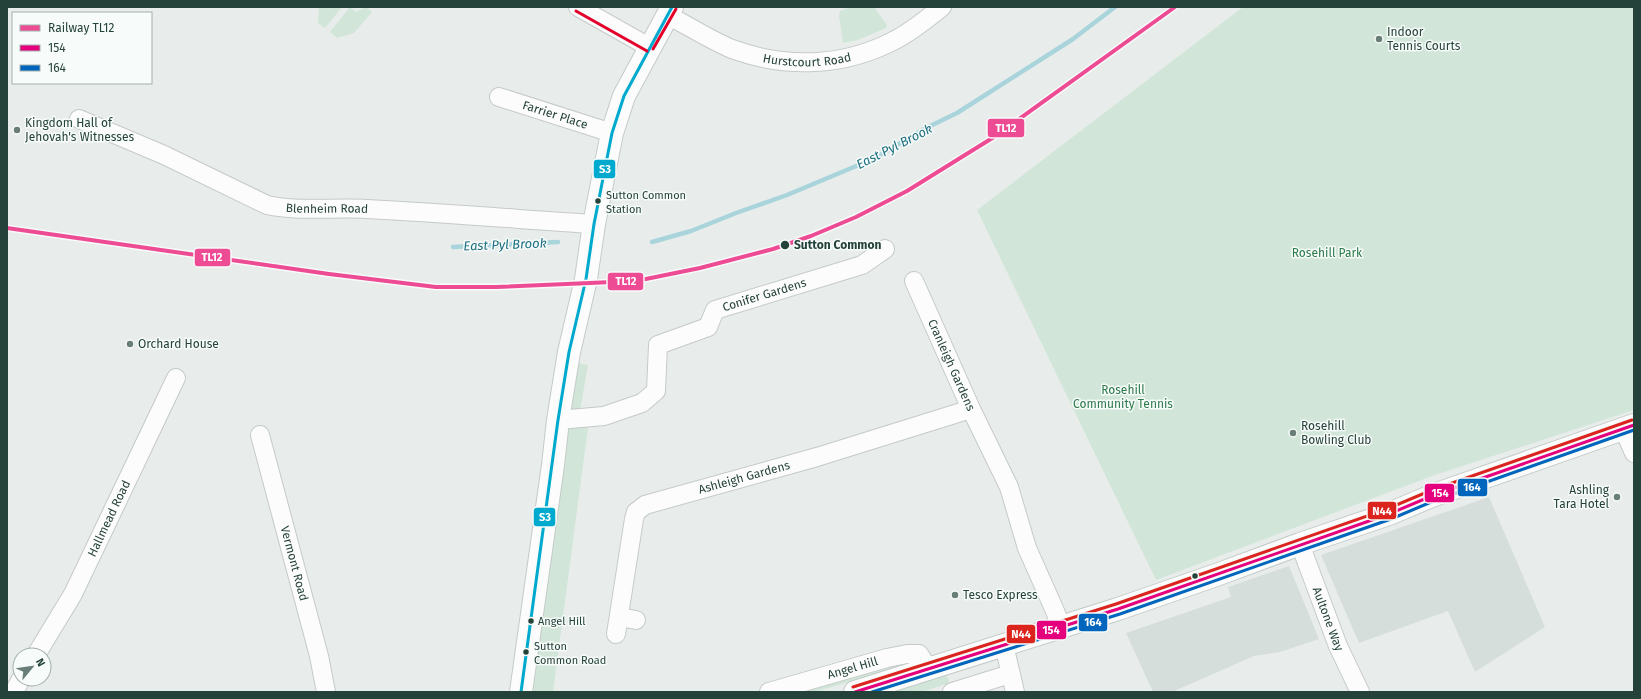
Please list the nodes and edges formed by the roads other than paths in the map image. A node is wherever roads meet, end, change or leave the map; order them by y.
1 (578, 7) edge
2 (942, 7) edge
3 (670, 11) edge
4 (649, 47) junction
5 (499, 97) dead end
6 (79, 119) dead end
7 (612, 133) junction
8 (594, 224) junction
9 (885, 249) dead end
10 (914, 281) dead end
11 (176, 378) dead end
12 (971, 409) junction
13 (558, 420) junction
14 (1629, 426) edge
15 (260, 435) dead end
16 (1634, 453) edge
17 (1300, 544) junction
18 (636, 620) dead end
19 (1060, 627) junction
20 (1004, 645) junction
21 (41, 647) edge
22 (929, 670) junction
23 (1010, 674) junction
24 (326, 692) edge
25 (521, 692) edge
26 (769, 692) edge
27 (855, 692) edge
28 (952, 692) edge
29 (1015, 692) edge
30 (1360, 692) edge

1 - 4 street
2 - 3 street, Hurstcourt Road
3 - 4 main road
4 - 7 main road
5 - 7 street, Farrier Place
6 - 8 street, Blenheim Road
7 - 8 main road
8 - 13 main road
9 - 13 street, Conifer Gardens
10 - 12 street, Cranleigh Gardens
11 - 21 street, Hallmead Road
12 - 18 street, Ashleigh Gardens
12 - 19 street, Cranleigh Gardens
13 - 25 main road
14 - 16 street
14 - 17 main road, Angel Hill
15 - 24 street, Vermont Road
17 - 19 main road, Angel Hill
17 - 30 street, Aultone Way
19 - 20 main road, Angel Hill
20 - 22 main road, Angel Hill
20 - 23 street
22 - 26 street, Angel Hill
22 - 27 main road, Angel Hill
23 - 28 street
23 - 29 street

